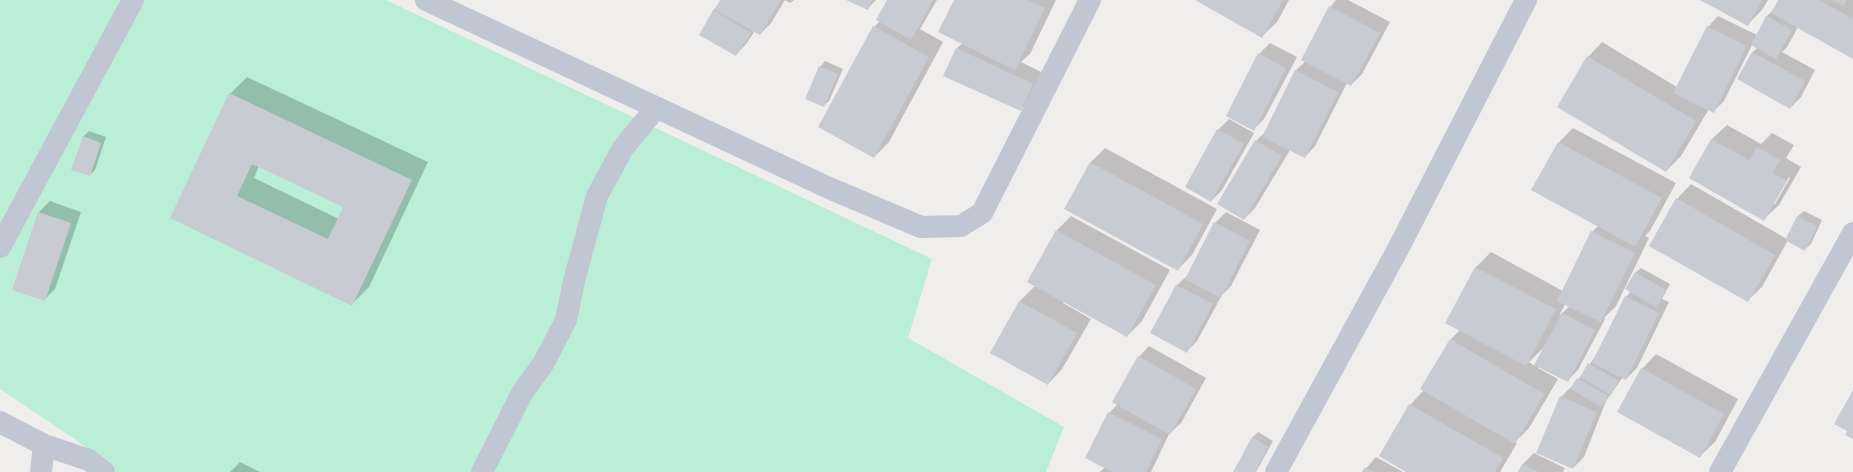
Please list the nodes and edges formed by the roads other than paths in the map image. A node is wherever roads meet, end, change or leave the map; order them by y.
1 (133, 0) edge
2 (426, 0) edge
3 (1090, 0) edge
4 (1526, 0) edge
5 (656, 108) junction
6 (1853, 233) edge
7 (0, 247) edge
8 (0, 422) edge
9 (44, 445) junction
10 (41, 472) edge
11 (104, 472) edge
12 (482, 472) edge
13 (1276, 472) edge
14 (1720, 472) edge

1 - 7 street
2 - 5 street
3 - 5 street
4 - 13 street
5 - 12 street
6 - 14 street
8 - 9 street
9 - 10 street
9 - 11 street

